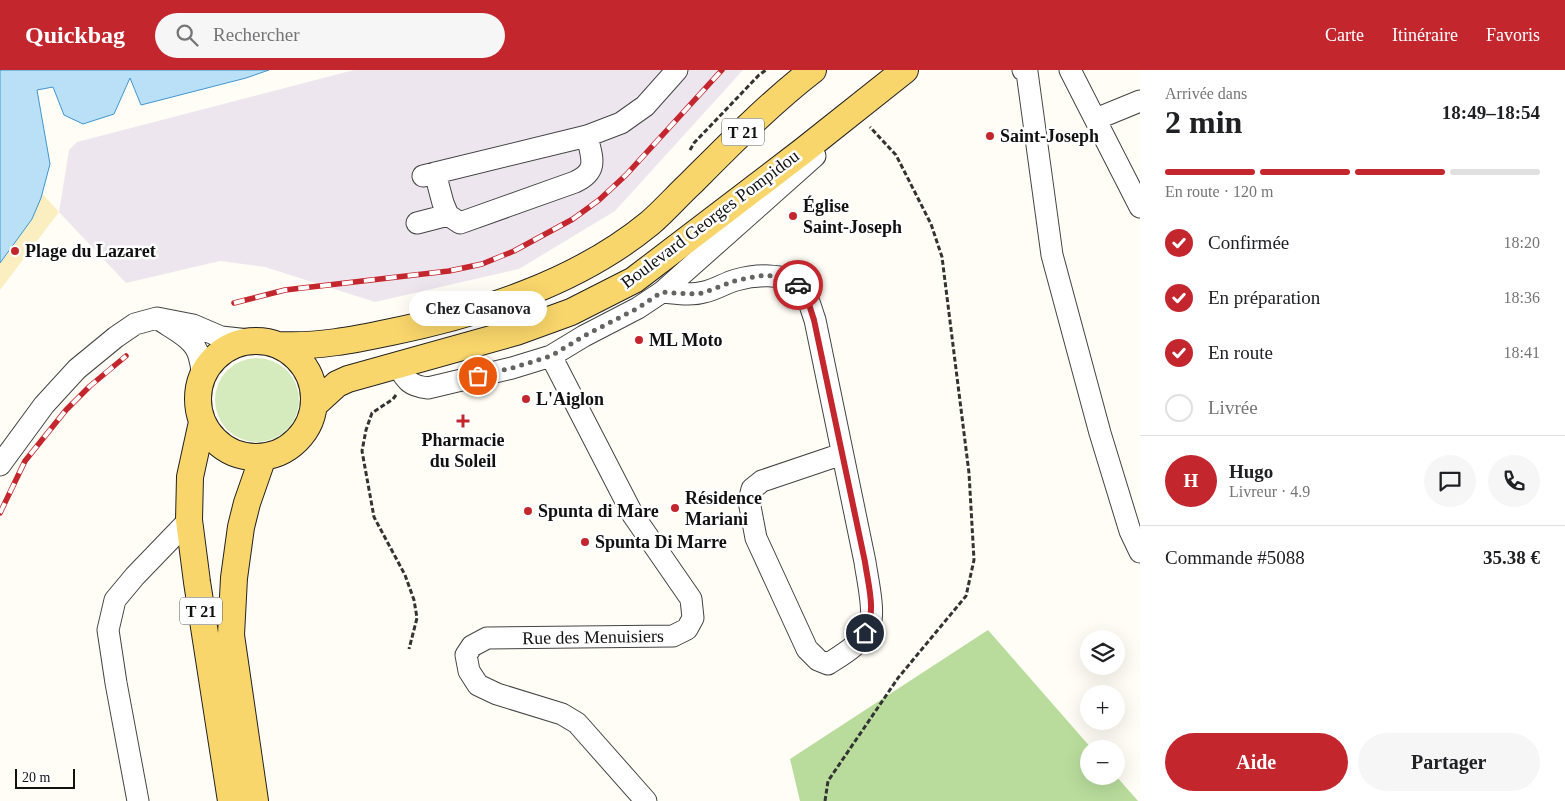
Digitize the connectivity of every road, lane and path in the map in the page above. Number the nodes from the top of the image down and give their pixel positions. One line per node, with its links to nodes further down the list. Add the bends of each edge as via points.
1 (677, 70): 10 (street, via 645,106 621,123)
2 (766, 70): 11 (path)
3 (905, 70): 8 (main road, Boulevard Georges Pompidou)
4 (1023, 70): 27 (street, via 1027,72 1052,255 1100,432 1130,531)
5 (1070, 70): 9 (street)
6 (810, 71): 17 (main road, Boulevard Georges Pompidou / T 21, via 651,222 615,248 561,279 432,324 316,345)
7 (1140, 101): 9 (street)
8 (850, 113): 15 (street, Boulevard Georges Pompidou, via 822,149); 19 (main road, Boulevard Georges Pompidou, via 634,280 572,312); 33 (path, via 896,155 931,224 942,257 969,473 974,560 966,596 898,678 828,781)
9 (1096, 119): 12 (street)
10 (588, 136): 13 (street, via 592,158 591,170 586,177 460,223); 13 (street, via 429,175)
11 (689, 151)
12 (1140, 205)
13 (448, 215): 14 (street)
14 (417, 223)
15 (662, 292): 18 (street, Boulevard Georges Pompidou); 23 (street, via 703,293 737,280 766,275 798,285 806,295 814,320)
16 (157, 318): 17 (street, via 193,325 221,338); 20 (street, via 196,348); 25 (street, via 135,324 77,369 44,405)
17 (269, 343): 20 (main road, via 241,343 225,350); 21 (main road, via 294,355 306,369 313,386)
18 (551, 356): 19 (street, Boulevard Georges Pompidou, via 428,388 417,387); 32 (street, Rue des Menuisiers, via 633,515 691,599 693,618 687,629 673,636 487,638 472,646 466,655 469,671 478,685 562,714 577,723)
19 (402, 373): 21 (main road, Boulevard Georges Pompidou, via 348,379 337,384); 28 (path, via 393,399 372,413 362,451 374,517 405,574 414,600 417,618)
20 (202, 376): 22 (main road, via 198,399)
21 (314, 405): 24 (main road, via 311,420 303,434 292,445)
22 (202, 422): 24 (main road, via 221,446 248,457); 26 (main road, T 21, via 190,477)
23 (842, 454): 23 (street, via 865,562 871,602 870,624 859,641 828,664 818,660 807,649 756,538 749,501 752,489 762,481)
24 (263, 457): 31 (main road, T 21, via 241,527 231,635)
25 (0, 465)
26 (189, 520): 29 (street, via 115,600 108,630); 30 (main road, T 21)
27 (1140, 552)
28 (409, 649)
29 (138, 801)
30 (231, 801)
31 (255, 801)
32 (646, 801)
33 (825, 801)

